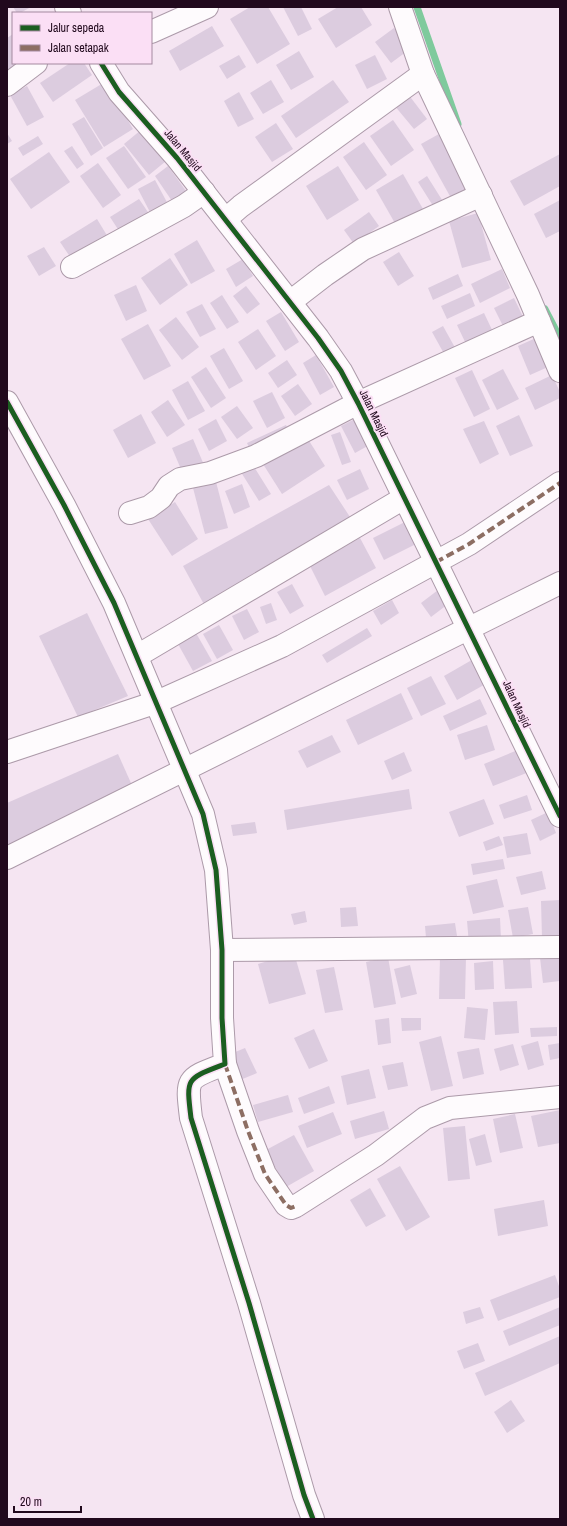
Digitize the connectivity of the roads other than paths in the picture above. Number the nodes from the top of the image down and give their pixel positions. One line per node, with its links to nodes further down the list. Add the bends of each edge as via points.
1 (207, 7): 3 (street)
2 (400, 7): 6 (street)
3 (152, 32)
4 (35, 64): 7 (street)
5 (103, 64): 8 (street, Jalan Masjid, via 119,92)
6 (423, 74): 9 (street); 10 (street)
7 (7, 85)
8 (204, 192): 10 (street, Jalan Masjid); 11 (street, via 184,206)
9 (481, 195): 12 (street, via 358,252); 13 (street)
10 (234, 213): 12 (street, Jalan Masjid)
11 (72, 267)
12 (290, 302): 16 (street, Jalan Masjid, via 333,360)
13 (539, 321): 14 (street); 16 (street)
14 (560, 371)
15 (7, 402): 23 (street, via 64,505 114,603)
16 (358, 403): 18 (street, Jalan Masjid); 19 (street, via 256,456 210,473 180,479 169,486 161,498 149,507)
17 (560, 483): 20 (street, via 470,544)
18 (404, 498): 20 (street, Jalan Masjid); 23 (street)
19 (130, 513)
20 (436, 562): 22 (street, Jalan Masjid); 24 (street, via 282,646)
21 (560, 583): 22 (street)
22 (469, 629): 26 (street); 27 (street, Jalan Masjid)
23 (137, 656): 24 (street)
24 (157, 702): 25 (street); 26 (street)
25 (7, 752)
26 (186, 770): 28 (street); 30 (street, via 203,814 216,870)
27 (560, 816)
28 (7, 858)
29 (560, 946): 30 (street)
30 (222, 950): 31 (street)
31 (224, 1064): 32 (street, via 265,1174 286,1205 291,1208 376,1155 425,1118 450,1108); 33 (street, via 199,1074 190,1082 188,1090 191,1118)
32 (560, 1097)
33 (313, 1519)

